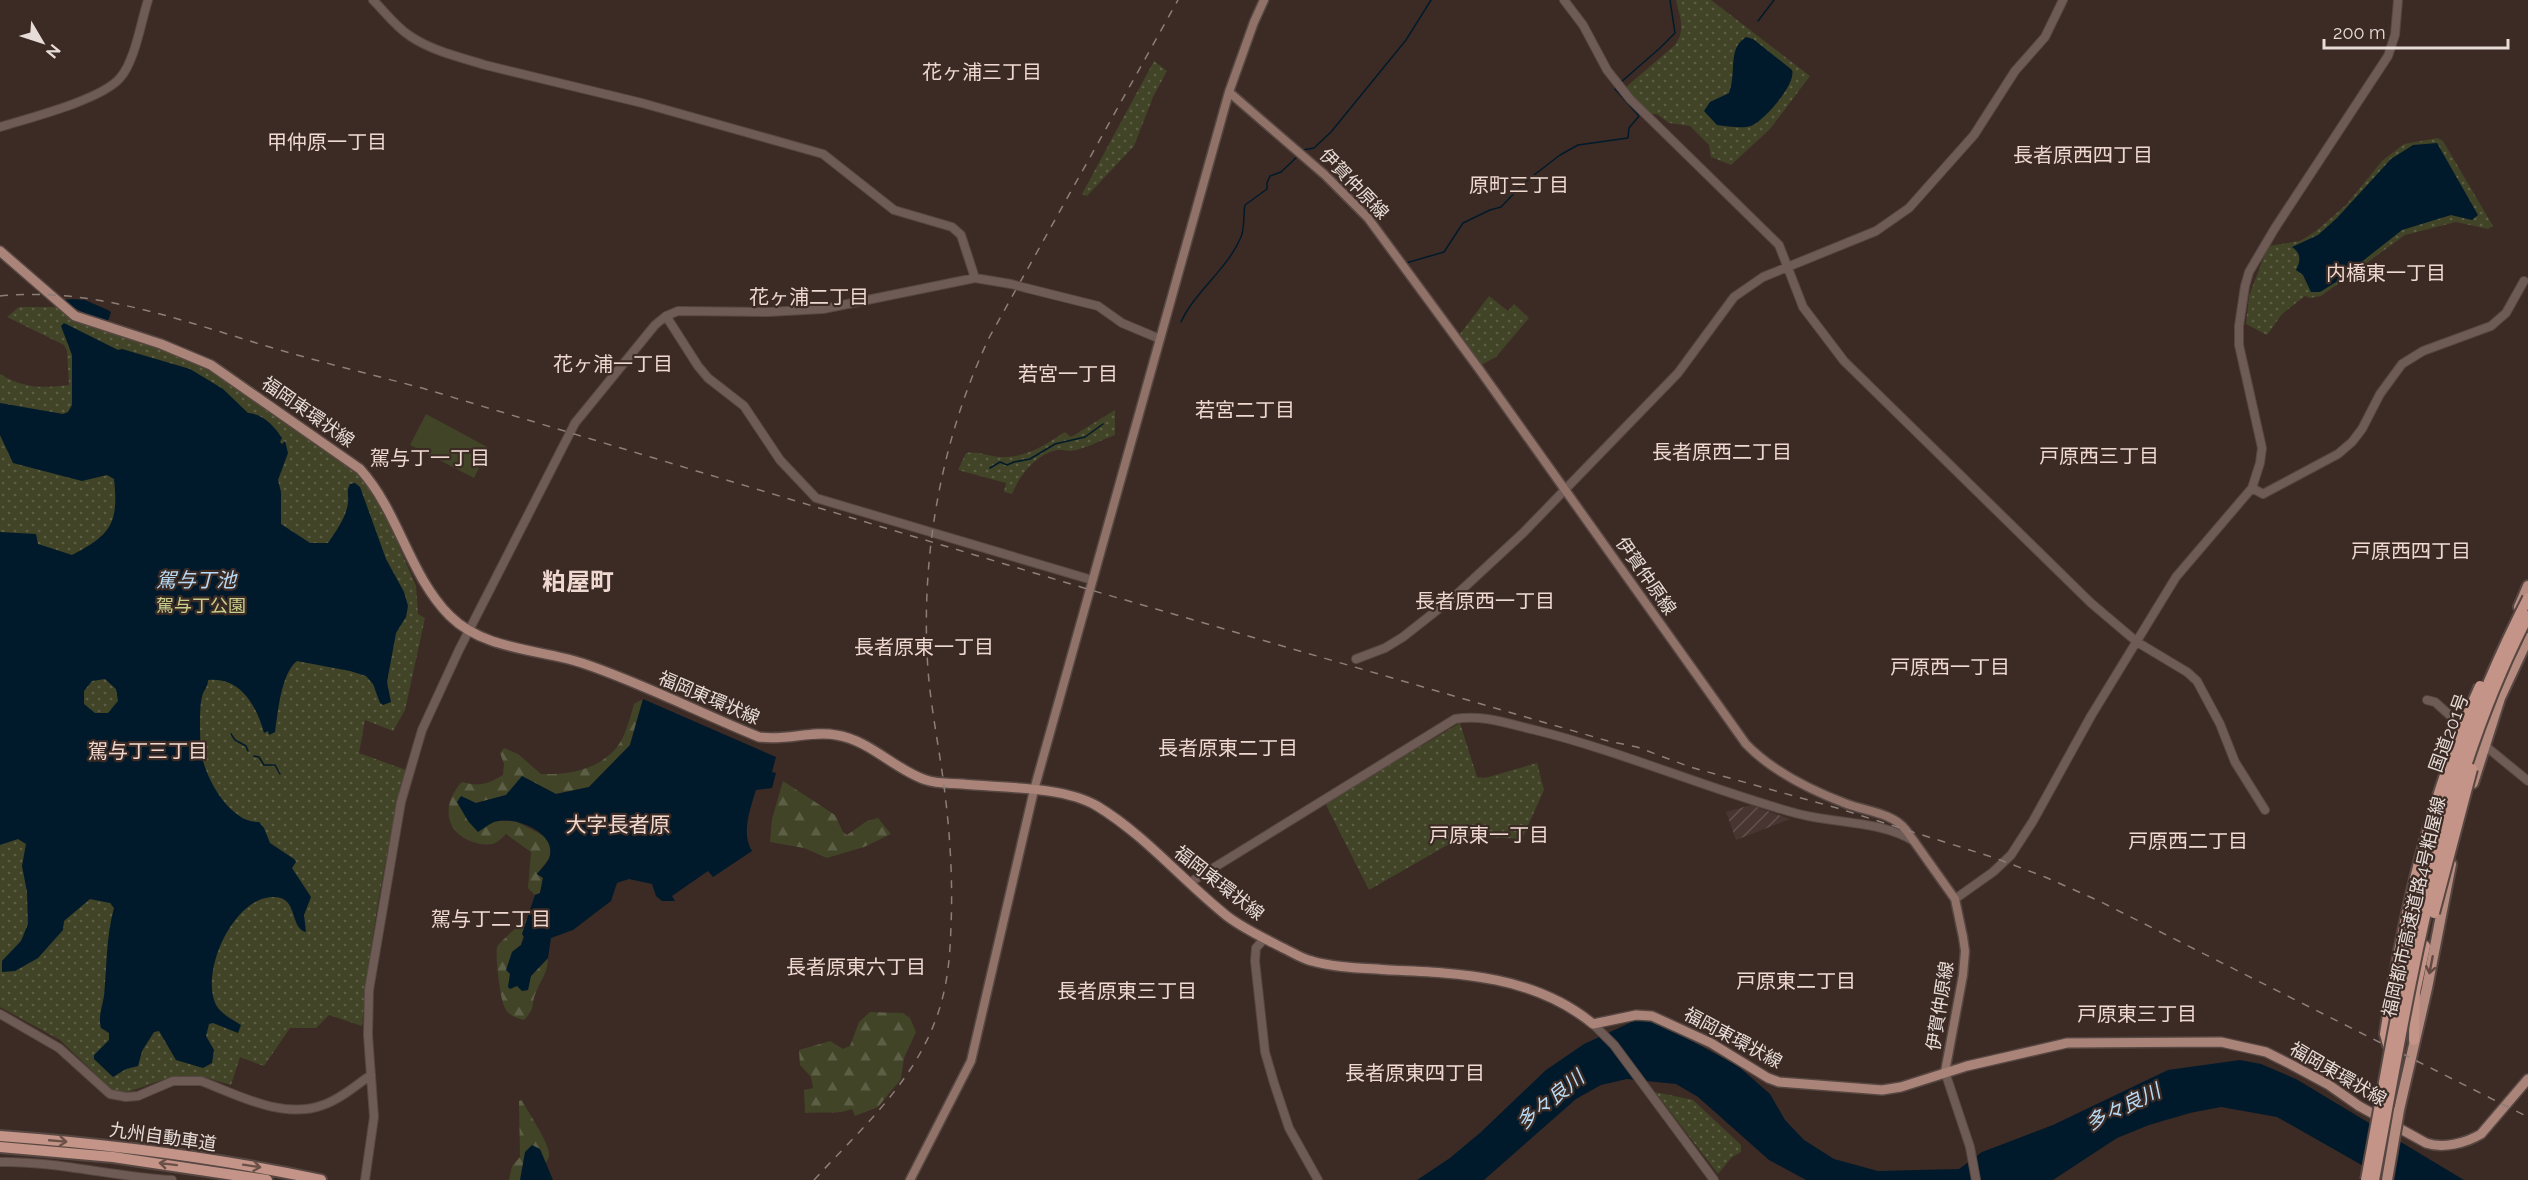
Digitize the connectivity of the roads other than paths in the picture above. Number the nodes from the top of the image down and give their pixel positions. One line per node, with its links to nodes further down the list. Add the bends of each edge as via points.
1 (148, 0): 8 (street, via 129,61 115,82 74,102)
2 (373, 0): 11 (street, via 408,34 449,54 823,154 894,210 952,227 961,235)
3 (1264, 0): 7 (main road)
4 (1564, 0): 10 (street, via 1620,88 1779,245)
5 (2063, 0): 10 (street, via 2045,37 2015,71 1974,135 1909,208 1876,231)
6 (2398, 0): 15 (street, via 2395,35 2388,56 2249,272 2239,326 2262,448)
7 (1229, 92): 14 (main road); 16 (main road, 伊賀仲原線, via 1368,218)
8 (0, 127)
9 (0, 251): 22 (main road, 福岡東環状線, via 75,316 161,344 210,365 360,469 401,534 428,589 452,618)
10 (1789, 268): 16 (street, via 1763,278 1734,297 1678,373); 24 (street, via 1803,307 1844,362 2065,580)
11 (975, 278): 13 (street, via 823,309 678,312); 14 (street, bridge, via 1098,306 1122,323)
12 (2524, 281): 15 (street, via 2506,313 2491,326 2422,351 2402,364 2380,394 2362,429 2338,454 2263,494)
13 (666, 316): 17 (street, via 698,366 744,406 780,460 816,498); 22 (street, via 575,423)
14 (1160, 339): 17 (main road)
15 (2252, 488): 24 (street, via 2176,577)
16 (1564, 489): 25 (street, via 1455,596 1403,637); 33 (main road, 伊賀仲原線, via 1752,750 1801,783 1899,820)
17 (1092, 580): 31 (main road)
18 (2528, 586): 28 (highway, 国道201号)
19 (2528, 598): 21 (highway, bridge)
20 (2528, 616): 26 (highway, 福岡都市高速道路4号粕屋線, bridge)
21 (2512, 628): 40 (highway, bridge, via 2486,672 2444,775 2412,890 2385,1034); 44 (highway, bridge, via 2474,719 2436,837)
22 (470, 632): 31 (main road, 福岡東環状線, via 582,663 759,737 777,740 838,735 925,780); 42 (street, via 422,730 401,802 369,990)
23 (2528, 638): 29 (highway, 国道201号, via 2503,690)
24 (2137, 642): 32 (street, via 2197,681 2235,762); 35 (street, via 2011,855)
25 (1356, 659)
26 (2506, 661): 39 (highway, bridge, via 2509,663 2465,793 2425,946 2415,992); 57 (highway, 福岡都市高速道路4号粕屋線, bridge, via 2458,788 2440,853)
27 (2427, 700): 28 (street, via 2435,702)
28 (2466, 730): 29 (street); 40 (highway, 国道201号, via 2420,877)
29 (2485, 745): 30 (street); 39 (highway, 国道201号, one-way to 39, via 2457,834)
30 (2528, 781)
31 (1034, 790): 34 (main road, 福岡東環状線, via 1079,797 1098,807); 52 (main road, via 971,1061)
32 (2265, 810)
33 (1914, 841): 34 (street, via 1854,822 1795,813 1585,742 1465,717 1455,719); 35 (main road, 伊賀仲原線)
34 (1189, 882): 36 (main road, 福岡東環状線, via 1228,916)
35 (1955, 899): 41 (main road, 伊賀仲原線, via 1965,951)
36 (1264, 939): 38 (main road, 福岡東環状線, via 1310,961 1489,977 1533,988); 53 (street, via 1256,948 1255,962 1265,1052 1289,1128)
37 (0, 1014): 42 (street, via 53,1044 102,1089 118,1096 138,1096 173,1081 190,1080 278,1108 303,1110 337,1099)
38 (1593, 1024): 41 (main road, 福岡東環状線, via 1636,1015 1652,1016 1711,1043 1768,1078 1794,1085 1882,1090); 54 (street, via 1647,1088)
39 (2414, 1040): 58 (highway, 国道201号, bridge)
40 (2388, 1045): 44 (highway, 国道201号)
41 (1946, 1072): 43 (main road, 福岡東環状線, via 2067,1043 2221,1042 2266,1052 2437,1147 2481,1134); 55 (street, via 1970,1147)
42 (371, 1075): 51 (street, via 374,1117)
43 (2528, 1079)
44 (2379, 1103): 56 (highway, bridge)
45 (0, 1136): 50 (highway, 九州自動車道, one-way to 50, via 116,1146)
46 (0, 1147): 49 (highway, 九州自動車道, one-way to 46, via 113,1157)
47 (0, 1162): 48 (street)
48 (172, 1180)
49 (267, 1180)
50 (321, 1180)
51 (365, 1180)
52 (910, 1180)
53 (1318, 1180)
54 (1713, 1180)
55 (1976, 1180)
56 (2364, 1180)
57 (2374, 1180)
58 (2386, 1180)

